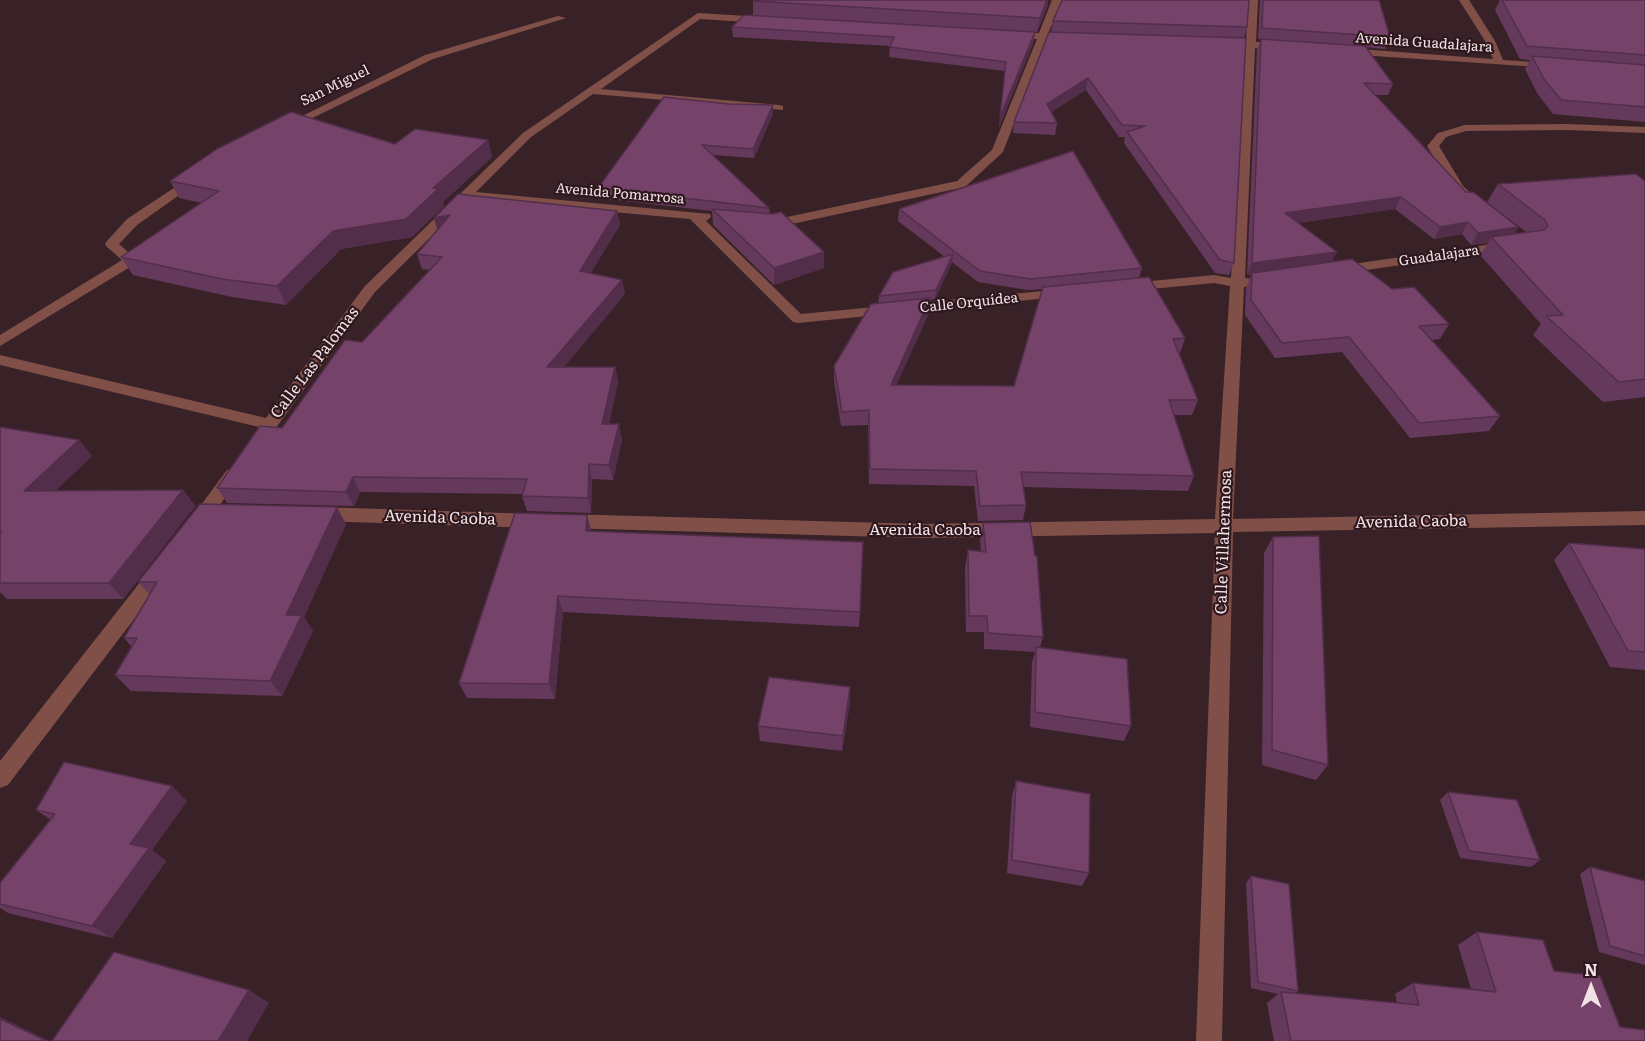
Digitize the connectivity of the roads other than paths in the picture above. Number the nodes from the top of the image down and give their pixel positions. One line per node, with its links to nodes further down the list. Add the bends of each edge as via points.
1 (1057, 0): 7 (street)
2 (1252, 0): 10 (street, Calle Villahermosa)
3 (1464, 0): 13 (street)
4 (561, 18): 18 (street, San Miguel, via 429,57)
5 (770, 21): 15 (street, Calle Las Palomas, via 698,16)
6 (996, 34): 7 (street)
7 (1044, 37): 8 (street); 24 (street, via 997,152 961,184 773,224)
8 (1078, 38)
9 (1216, 43): 10 (street)
10 (1250, 44): 11 (street); 28 (street, Calle Villahermosa)
11 (1298, 47)
12 (1334, 50): 13 (street, Avenida Guadalajara)
13 (1500, 63): 14 (street, Avenida Guadalajara)
14 (1556, 67)
15 (593, 91): 16 (street); 20 (street, Calle Las Palomas, via 527,135)
16 (779, 108)
17 (1645, 130): 21 (street, via 1465,128 1442,135 1433,146 1458,188)
18 (269, 135)
19 (209, 169): 31 (street, via 132,222 112,244 130,261)
20 (465, 195): 22 (street, Avenida Pomarrosa); 33 (street, Calle Las Palomas, via 370,289)
21 (1475, 202)
22 (694, 216): 23 (street, Avenida Pomarrosa); 30 (street, Calle Orquídea, via 798,319)
23 (717, 218)
24 (750, 222)
25 (1527, 243): 26 (street, Guadalajara)
26 (1325, 272)
27 (1259, 281): 28 (street)
28 (1238, 283): 29 (street, via 1214,279); 38 (street, Calle Villahermosa)
29 (1121, 288)
30 (1075, 292)
31 (0, 341)
32 (0, 360): 33 (street)
33 (270, 424): 34 (street, Calle Las Palomas)
34 (206, 511): 35 (street); 39 (street, Calle Las Palomas)
35 (230, 512)
36 (302, 514): 38 (street, Avenida Caoba, via 922,531)
37 (1645, 518): 38 (street, Avenida Caoba)
38 (1224, 525): 42 (street, Calle Villahermosa)
39 (192, 530)
40 (170, 557): 41 (street)
41 (0, 778)
42 (1209, 1041)

